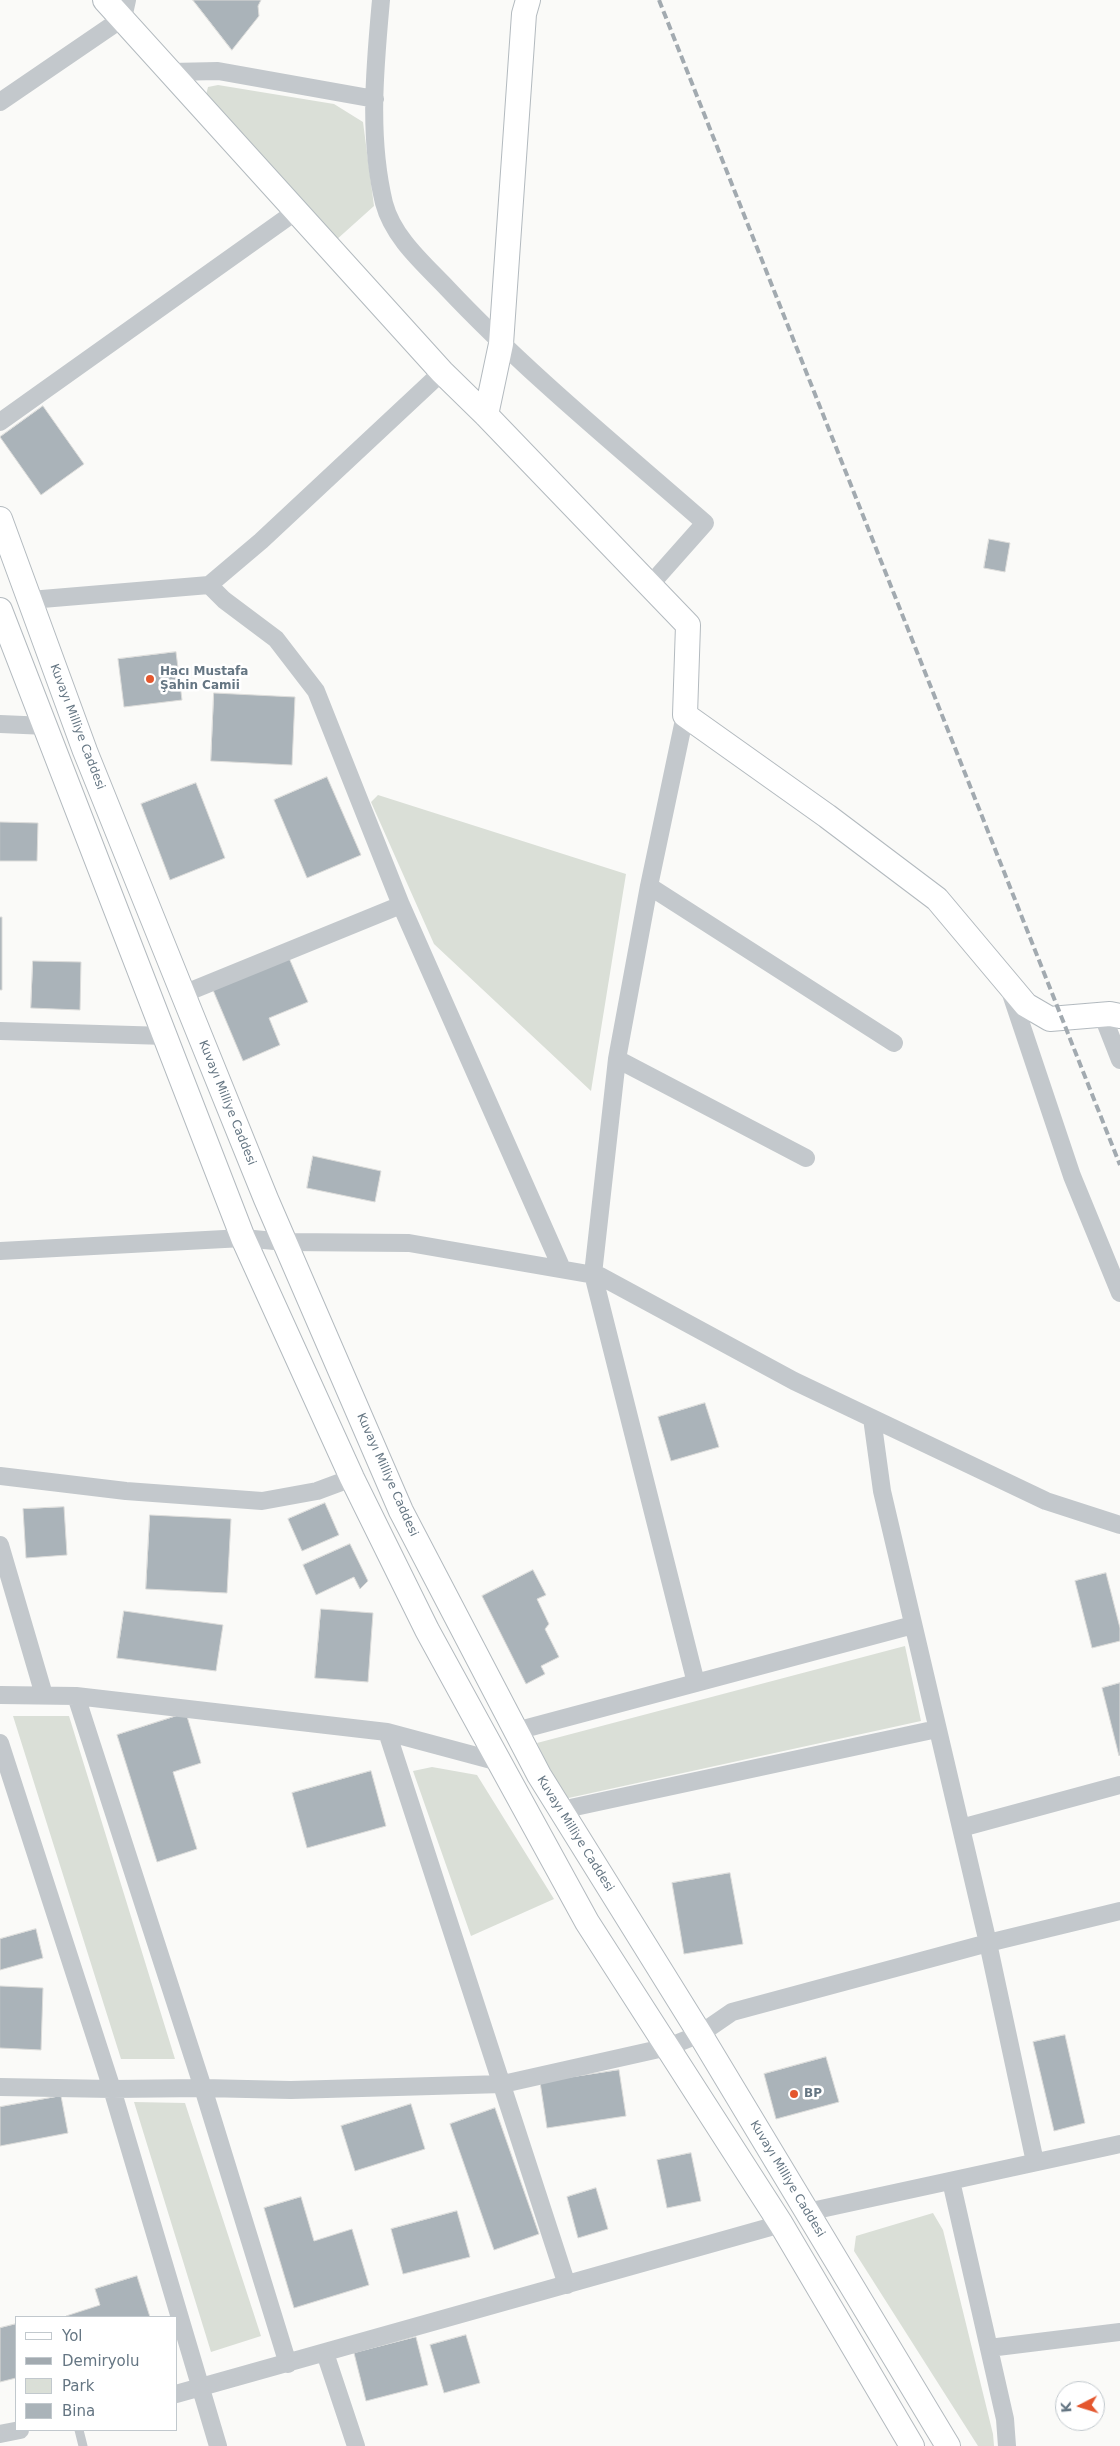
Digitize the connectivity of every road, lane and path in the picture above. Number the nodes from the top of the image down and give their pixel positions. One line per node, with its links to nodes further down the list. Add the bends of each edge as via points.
1 (105, 0): 4 (main road)
2 (381, 0): 6 (street, via 374,69)
3 (528, 0): 9 (main road, via 524,14)
4 (125, 9): 5 (main road); 7 (street)
5 (171, 72): 6 (street, via 218,71); 8 (main road)
6 (375, 99): 9 (street, via 376,146 384,204 401,239)
7 (0, 102)
8 (295, 212): 10 (main road); 12 (street)
9 (501, 344): 11 (main road); 15 (street, via 705,523)
10 (442, 372): 11 (main road); 14 (street, via 261,541)
11 (486, 416): 15 (main road)
12 (0, 422)
13 (0, 519): 16 (main road, Kuvayı Milliye Caddesi)
14 (209, 585): 16 (street); 22 (street, via 276,639 316,691)
15 (650, 585): 18 (main road, via 688,625)
16 (30, 600): 24 (main road, Kuvayı Milliye Caddesi, via 85,750)
17 (0, 610): 20 (main road)
18 (685, 715): 21 (street); 23 (main road, via 937,899)
19 (0, 724): 20 (street)
20 (47, 726): 27 (main road)
21 (649, 886): 28 (street); 29 (street)
22 (401, 905): 24 (street); 35 (street)
23 (1007, 984): 25 (main road, via 1026,1005 1050,1019); 37 (street, via 1072,1176)
24 (183, 994): 33 (main road, Kuvayı Milliye Caddesi)
25 (1111, 1015): 30 (street)
26 (0, 1030): 27 (street)
27 (166, 1036): 32 (main road)
28 (894, 1043)
29 (617, 1059): 31 (street); 36 (street)
30 (1120, 1060)
31 (806, 1158)
32 (244, 1238): 33 (street); 34 (street); 40 (main road)
33 (285, 1242): 35 (street, via 409,1243); 49 (main road, Kuvayı Milliye Caddesi, via 401,1511)
34 (0, 1251)
35 (562, 1269): 36 (street)
36 (593, 1274): 38 (street); 44 (street)
37 (1120, 1293)
38 (872, 1418): 41 (street, via 1046,1501); 43 (street, via 882,1490)
39 (0, 1476): 40 (street, via 126,1491 262,1501 317,1491)
40 (352, 1478): 52 (main road, via 427,1630)
41 (1120, 1526)
42 (0, 1545): 46 (street)
43 (913, 1625): 44 (street); 48 (street)
44 (696, 1683): 49 (street)
45 (0, 1695): 46 (street)
46 (44, 1695): 47 (street)
47 (76, 1696): 50 (street); 62 (street)
48 (937, 1728): 54 (street); 55 (street)
49 (516, 1731): 54 (main road, Kuvayı Milliye Caddesi)
50 (387, 1732): 52 (street); 60 (street)
51 (0, 1743): 63 (street)
52 (499, 1762): 59 (main road, via 587,1922)
53 (1120, 1785): 55 (street)
54 (561, 1810): 58 (main road, Kuvayı Milliye Caddesi)
55 (961, 1828): 57 (street)
56 (1120, 1911): 57 (street)
57 (988, 1943): 58 (street, via 732,2012); 65 (street)
58 (700, 2034): 59 (street); 67 (main road, Kuvayı Milliye Caddesi)
59 (668, 2047): 60 (street); 68 (main road)
60 (502, 2084): 62 (street, via 292,2090); 69 (street)
61 (0, 2086): 63 (street)
62 (203, 2088): 63 (street); 73 (street)
63 (112, 2090): 74 (street)
64 (1120, 2144): 65 (street)
65 (1035, 2162): 66 (street)
66 (951, 2181): 67 (street); 71 (street)
67 (807, 2212): 83 (main road, Kuvayı Milliye Caddesi)
68 (781, 2224): 69 (street); 82 (main road)
69 (568, 2285): 72 (street)
70 (1120, 2332): 71 (street)
71 (989, 2348): 84 (street, via 1005,2419)
72 (325, 2353): 73 (street); 81 (street)
73 (288, 2364): 74 (street)
74 (200, 2389): 75 (street); 80 (street)
75 (178, 2394)
76 (15, 2431): 78 (street)
77 (79, 2431): 79 (lane)
78 (0, 2434)
79 (83, 2446)
80 (218, 2446)
81 (356, 2446)
82 (912, 2446)
83 (948, 2446)
84 (1007, 2446)

